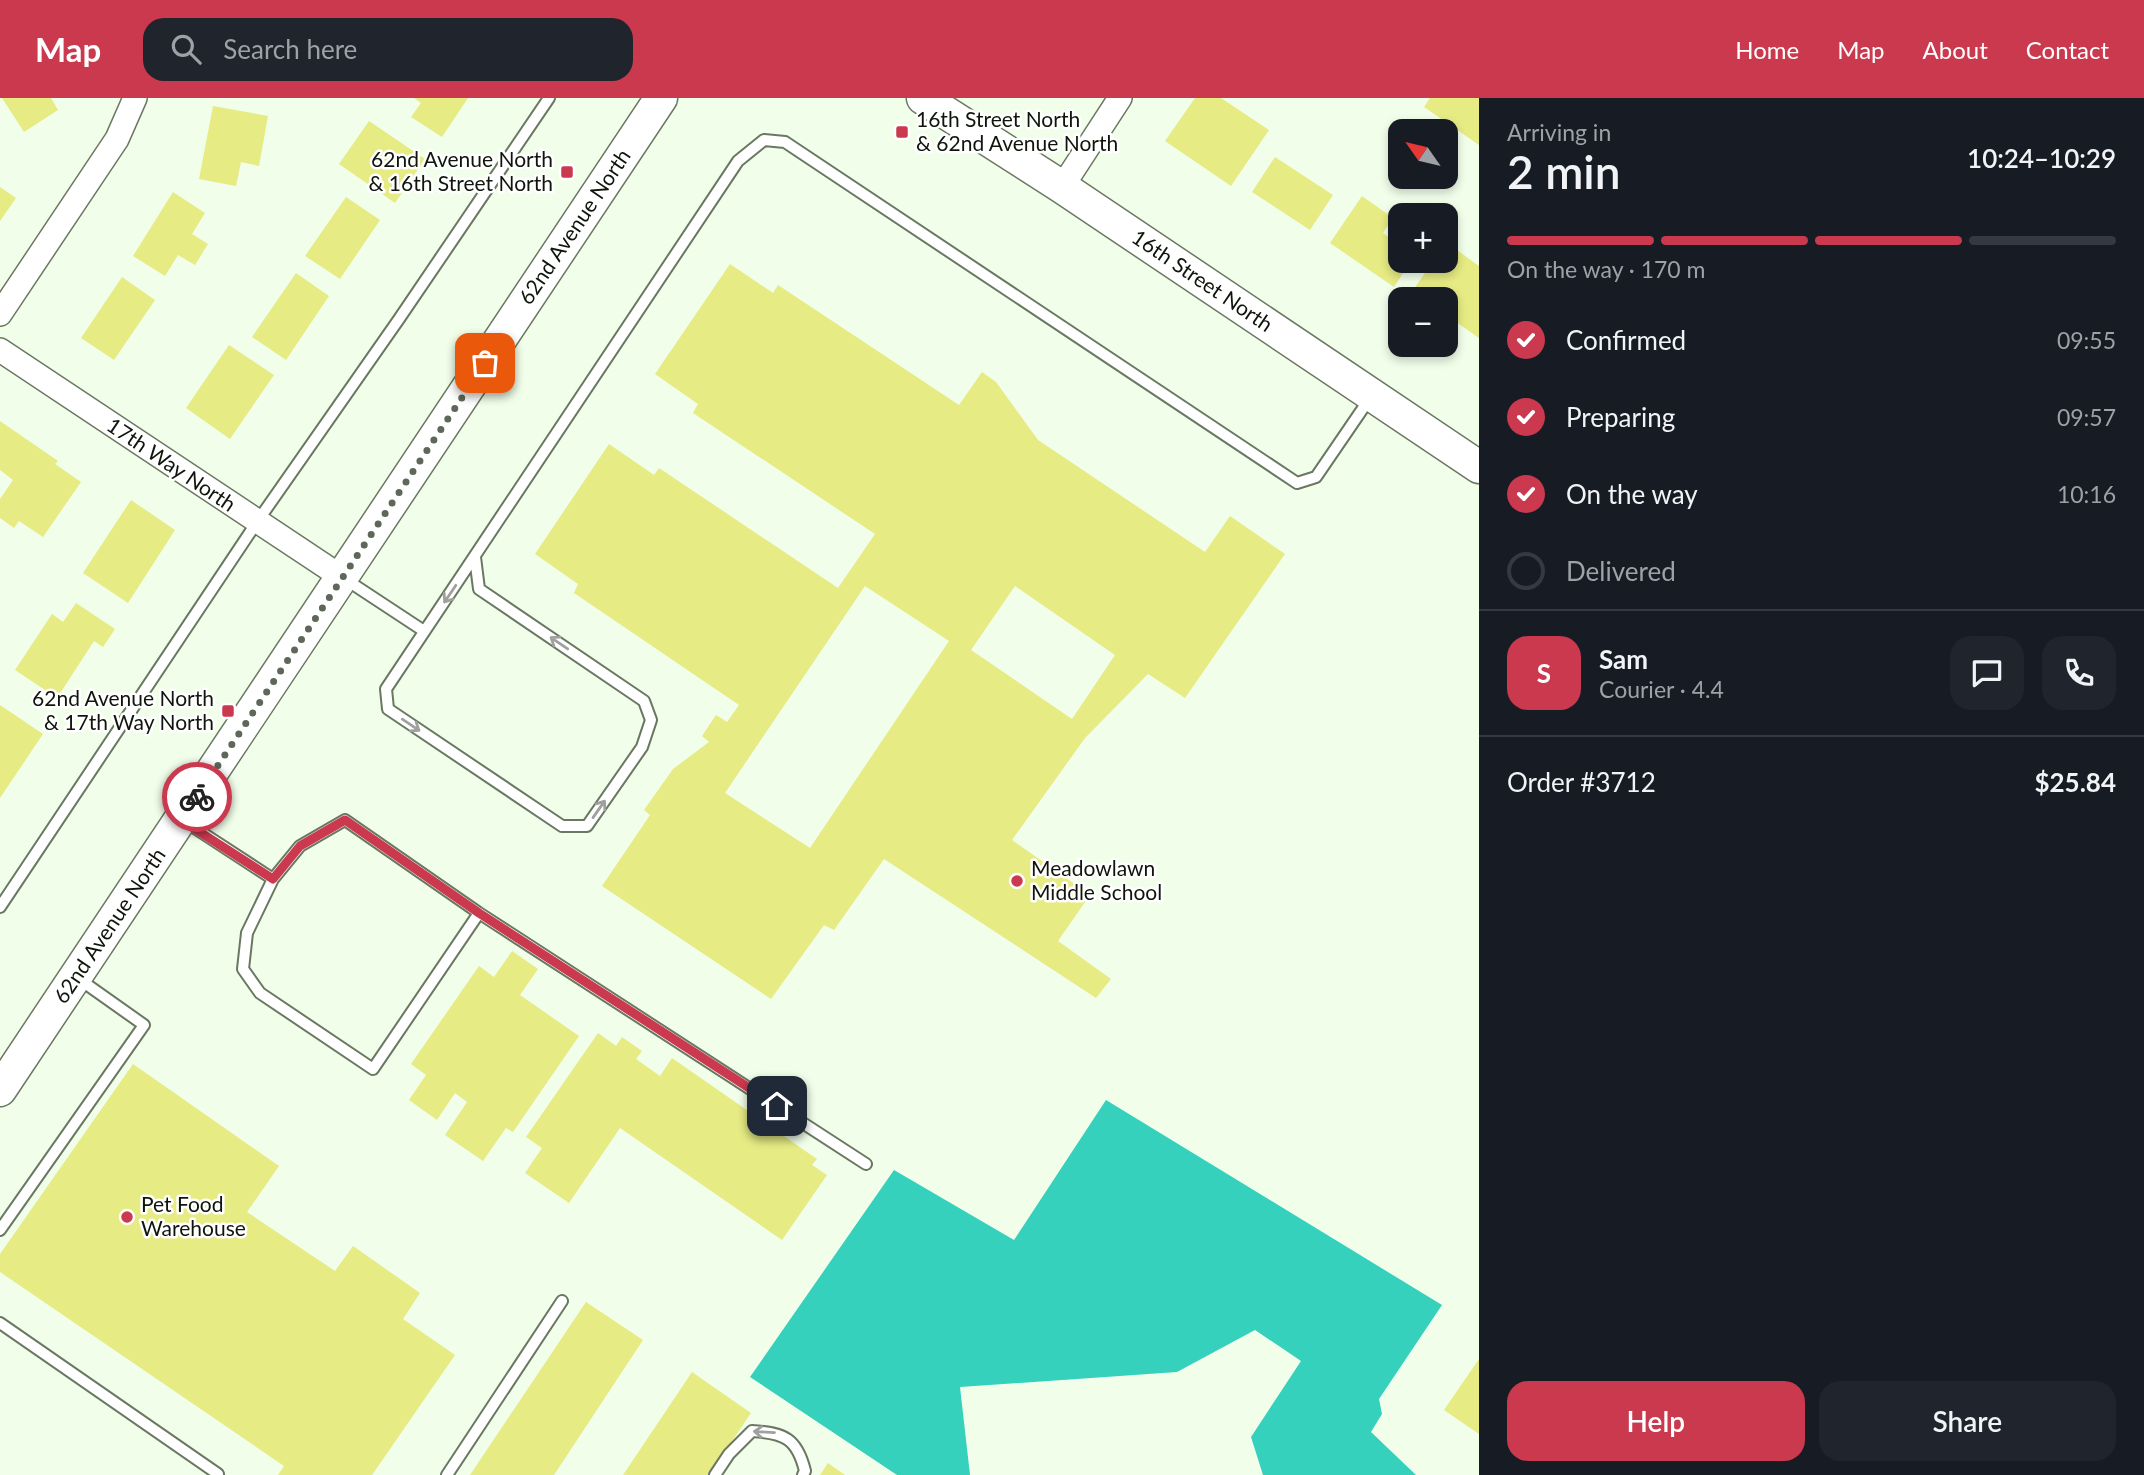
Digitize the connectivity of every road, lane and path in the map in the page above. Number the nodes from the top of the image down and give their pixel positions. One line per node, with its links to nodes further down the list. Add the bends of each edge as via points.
1 (135, 98): 7 (street, via 117,139)
2 (549, 98): 11 (lane)
3 (661, 98): 13 (street, 62nd Avenue North)
4 (923, 98): 6 (street, 16th Street North)
5 (1120, 98): 6 (street)
6 (1062, 187): 9 (street, 16th Street North)
7 (0, 314)
8 (0, 350): 11 (street, 17th Way North)
9 (1372, 395): 10 (street, 16th Street North); 12 (lane, via 1316,477 1297,483 785,142 764,140 737,161)
10 (1479, 467)
11 (257, 522): 13 (street, 17th Way North); 17 (lane)
12 (475, 557): 14 (lane, one-way to 14); 14 (lane, one-way to 12, via 386,689 388,709 562,826 587,826 642,747 651,720 644,701 479,589)
13 (343, 578): 14 (lane); 15 (street, 62nd Avenue North)
14 (424, 631)
15 (181, 820): 16 (lane); 19 (street, 62nd Avenue North)
16 (273, 879): 18 (lane, via 300,846 345,820); 18 (lane, via 247,933 243,969 260,993 373,1069)
17 (0, 907)
18 (479, 913): 21 (lane)
19 (76, 977): 20 (street, 62nd Avenue North); 22 (lane, via 144,1025)
20 (0, 1090)
21 (866, 1164)
22 (0, 1230)
23 (562, 1301): 26 (lane)
24 (0, 1323): 25 (lane)
25 (218, 1474)
26 (447, 1475)
27 (715, 1475): 28 (lane, one-way to 27, via 800,1450 776,1432 752,1431)
28 (803, 1475)

